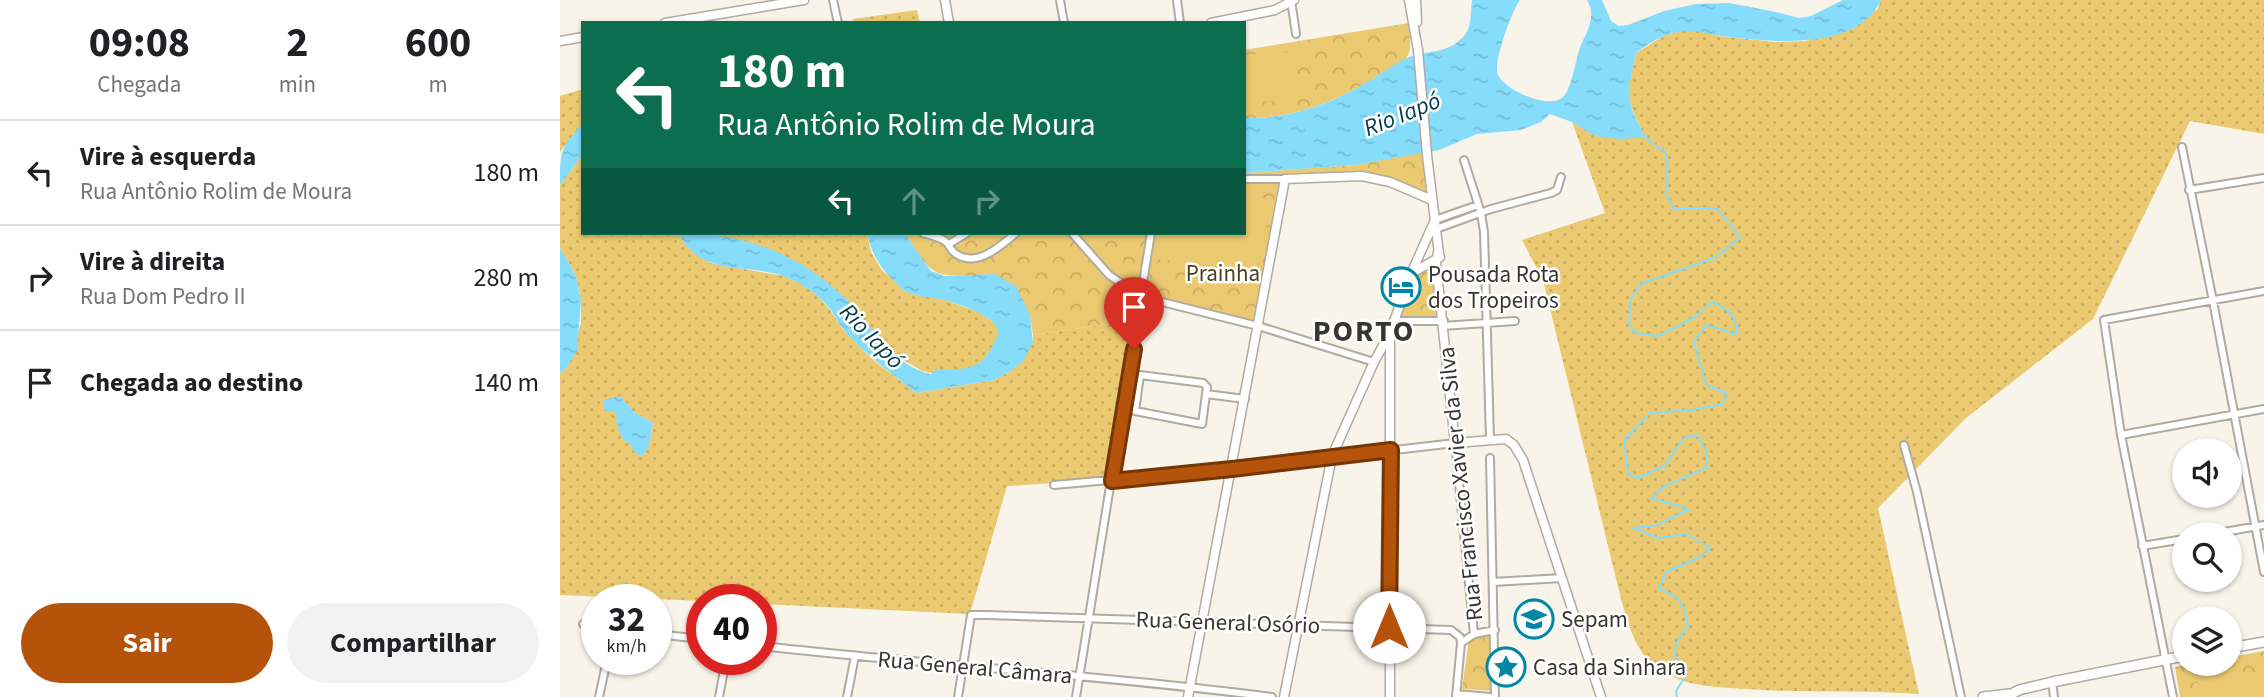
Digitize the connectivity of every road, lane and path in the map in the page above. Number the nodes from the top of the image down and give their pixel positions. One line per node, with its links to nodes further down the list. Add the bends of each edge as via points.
1 (804, 0): 9 (street)
2 (833, 0): 10 (street)
3 (945, 0): 11 (street)
4 (1060, 0): 12 (street)
5 (1177, 0): 13 (street)
6 (1292, 0): 14 (street, via 1275,10); 15 (street)
7 (1409, 0): 16 (street)
8 (1416, 0): 16 (street)
9 (677, 21)
10 (838, 21)
11 (949, 21)
12 (1064, 21)
13 (1180, 21)
14 (1222, 21)
15 (1296, 34)
16 (1416, 35): 26 (street, Rua Francisco Xavier da Silva)
17 (581, 37): 18 (street)
18 (560, 41)
19 (2182, 147): 25 (street)
20 (1464, 160): 27 (street)
21 (1561, 177): 28 (street, via 1551,193)
22 (2264, 178): 25 (street)
23 (1246, 179): 24 (street)
24 (1285, 179): 26 (street, via 1362,176); 46 (street)
25 (2189, 190): 41 (street)
26 (1432, 200): 29 (street, Rua Francisco Xavier da Silva)
27 (1478, 205): 28 (street); 29 (street)
28 (1481, 213): 29 (street); 44 (street)
29 (1436, 224): 36 (street); 37 (street, Rua Francisco Xavier da Silva)
30 (928, 235): 35 (street)
31 (964, 235): 35 (street)
32 (1012, 235): 35 (street, via 978,257 960,256)
33 (1074, 235): 40 (street, via 1109,275)
34 (1152, 235): 40 (street)
35 (949, 244)
36 (1424, 245): 37 (street); 38 (street)
37 (1438, 254): 38 (street); 45 (street, Rua Francisco Xavier da Silva)
38 (1410, 276): 42 (street)
39 (2264, 292): 41 (street)
40 (1142, 297): 46 (street); 61 (street)
41 (2213, 301): 52 (street); 53 (street, via 2104,320)
42 (1393, 321): 45 (street); 47 (street)
43 (1515, 321): 44 (street)
44 (1486, 324): 45 (street); 54 (street)
45 (1444, 325): 55 (street, Rua Francisco Xavier da Silva)
46 (1258, 326): 48 (street); 50 (street)
47 (1387, 353): 48 (street); 57 (street)
48 (1374, 362): 58 (street)
49 (1206, 394): 49 (street, via 1202,424 1135,411 1140,375 1198,381 1207,387); 50 (street)
50 (1245, 400): 60 (street)
51 (2264, 409): 52 (street)
52 (2234, 414): 53 (street); 64 (street)
53 (2121, 435): 67 (street)
54 (1490, 439): 55 (street); 69 (street, via 1506,439 1523,460)
55 (1455, 443): 57 (street); 76 (street, Rua Francisco Xavier da Silva)
56 (1904, 445): 103 (street)
57 (1391, 450): 58 (street); 74 (street)
58 (1332, 456): 60 (street); 73 (street)
59 (1490, 458): 70 (street)
60 (1232, 469): 61 (street); 72 (street)
61 (1112, 481): 62 (street); 71 (street)
62 (1054, 485)
63 (2264, 525): 64 (street)
64 (2255, 526): 65 (street); 68 (street)
65 (2242, 528)
66 (2172, 541): 67 (street)
67 (2142, 547): 83 (street)
68 (2264, 572)
69 (1562, 578): 70 (street); 102 (street)
70 (1493, 582): 75 (street)
71 (1090, 618): 72 (street, Rua General Osório); 84 (street, Rua General Osório, via 971,615); 87 (street)
72 (1202, 622): 73 (street, Rua General Osório); 89 (street)
73 (1298, 625): 74 (street, Rua General Osório); 99 (street)
74 (1389, 627): 78 (street, Rua General Osório, via 1451,630); 100 (street)
75 (1495, 630): 76 (street); 101 (street)
76 (1474, 634): 78 (street)
77 (2264, 642): 79 (main road)
78 (1461, 643): 91 (street)
79 (2242, 646)
80 (777, 648): 81 (street, Rua General Câmara)
81 (855, 656): 84 (street, Rua General Câmara); 94 (street)
82 (2172, 659): 83 (main road)
83 (2167, 660): 88 (main road); 106 (street)
84 (964, 667): 87 (street, Rua General Câmara); 95 (street)
85 (604, 675): 92 (street)
86 (723, 675): 93 (street)
87 (1080, 675): 89 (street, Rua General Câmara); 96 (street)
88 (2052, 682): 90 (main road); 105 (street)
89 (1190, 687): 97 (street); 98 (street, Rua General Câmara)
90 (2009, 695): 104 (main road)
91 (1456, 696): 101 (street)
92 (599, 697)
93 (719, 697)
94 (847, 697)
95 (958, 697)
96 (1076, 697)
97 (1188, 697)
98 (1272, 697)
99 (1284, 697)
100 (1390, 697)
101 (1492, 697)
102 (1601, 697)
103 (1961, 697)
104 (1983, 697)
105 (2054, 697)
106 (2173, 697)

